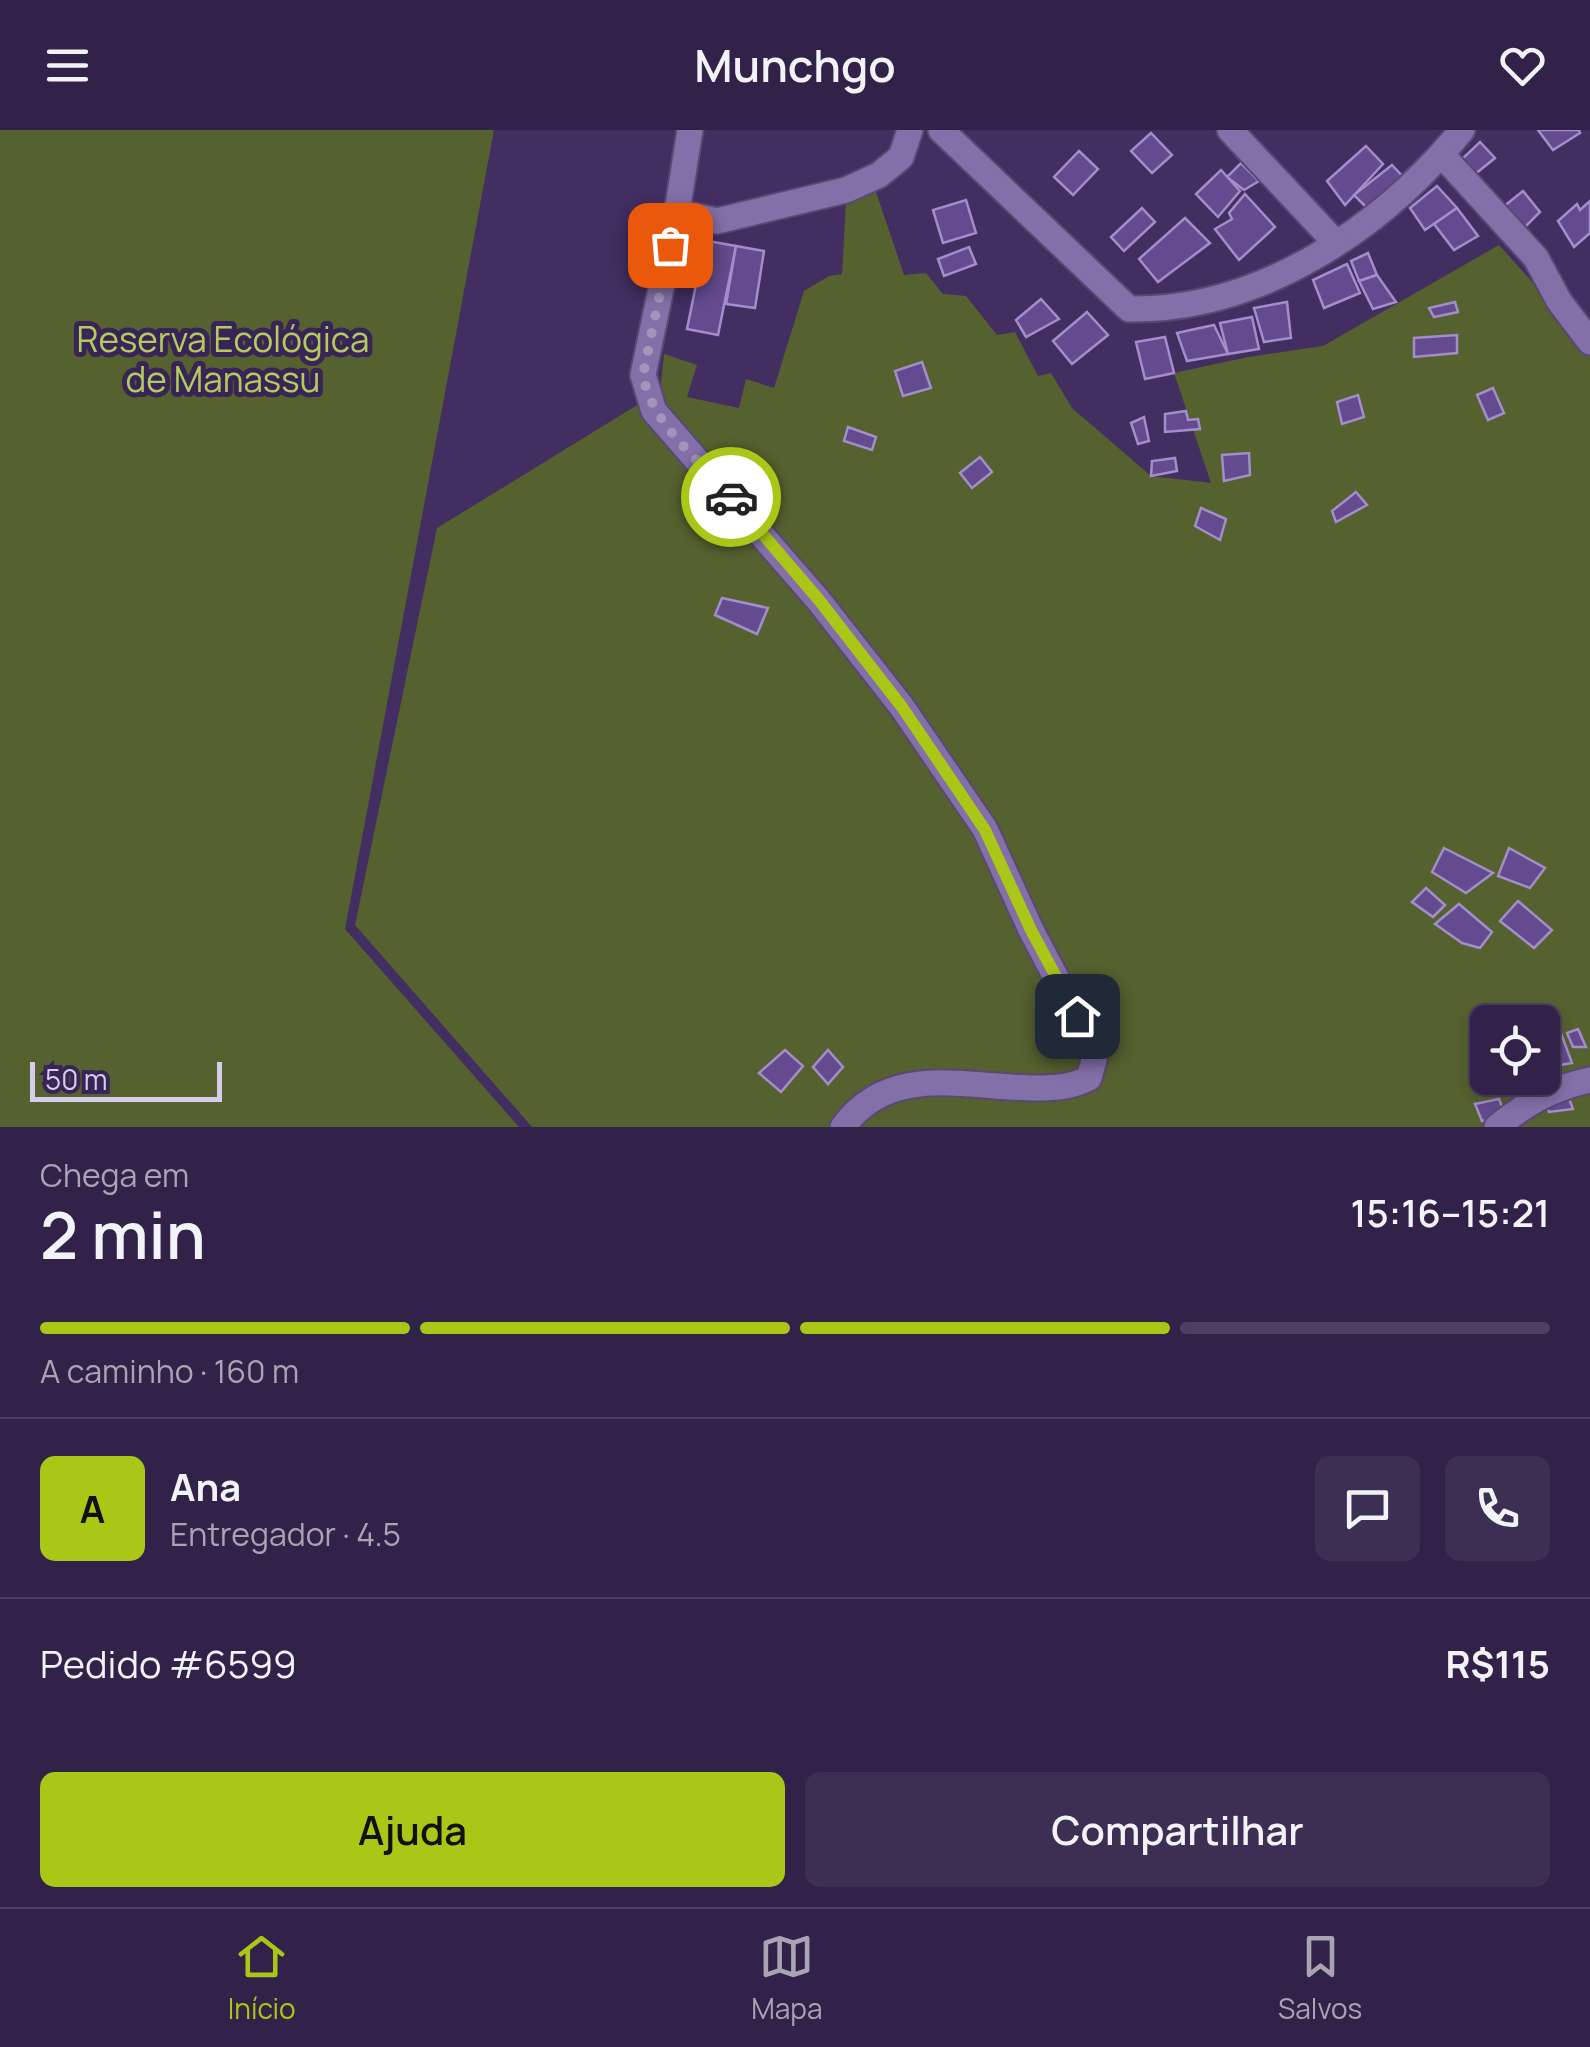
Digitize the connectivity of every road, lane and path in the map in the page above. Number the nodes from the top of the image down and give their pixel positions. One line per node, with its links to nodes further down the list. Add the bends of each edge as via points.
1 (690, 130): 7 (street)
2 (910, 130): 7 (street, via 901,157 846,190 717,221)
3 (941, 130): 8 (street, via 1129,310 1222,298)
4 (1230, 130): 8 (street)
5 (1462, 130): 6 (street)
6 (1442, 154): 8 (street, via 1382,213); 9 (street, via 1536,258)
7 (677, 212): 11 (street, via 643,375 654,411 819,600 902,707 985,830 1090,1042 1093,1070 1078,1084 899,1086 868,1100)
8 (1336, 244)
9 (1590, 342)
10 (1590, 1080): 12 (street, via 1548,1092)
11 (843, 1127)
12 (1497, 1127)

